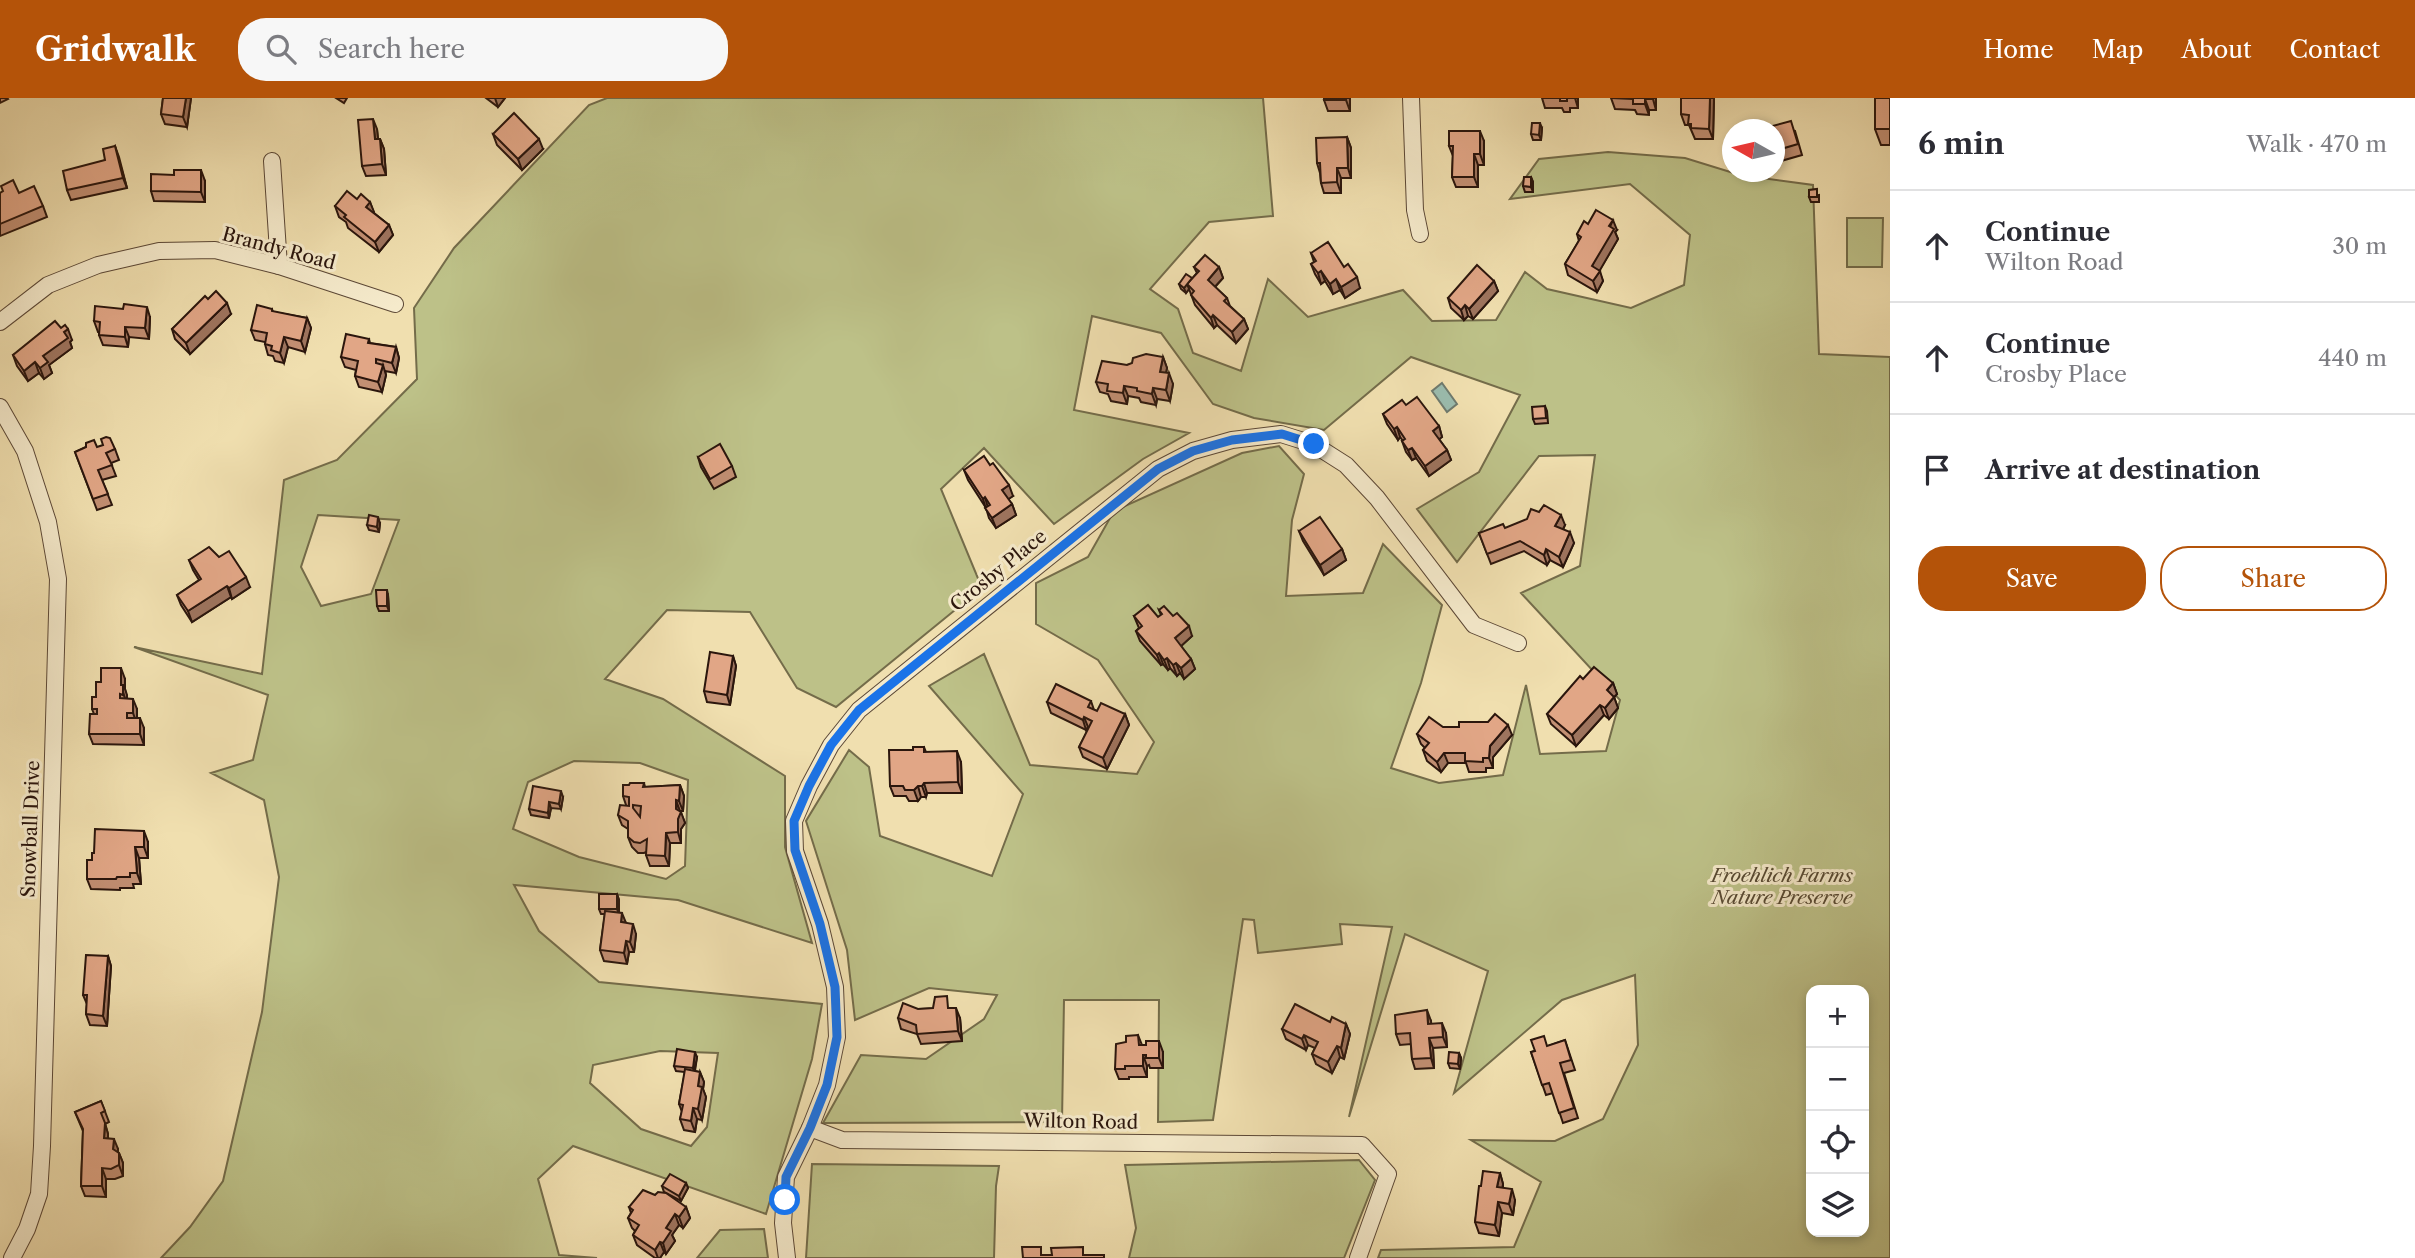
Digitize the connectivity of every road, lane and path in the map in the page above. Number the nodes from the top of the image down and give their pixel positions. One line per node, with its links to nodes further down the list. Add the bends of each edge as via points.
1 (1411, 98): 3 (street)
2 (272, 161): 4 (street)
3 (1420, 234)
4 (279, 266): 5 (street, Brandy Road); 6 (street, Brandy Road, via 215,250 159,251 98,265 48,285)
5 (395, 304)
6 (0, 322)
7 (0, 407): 10 (street, Snowball Drive, via 25,451 48,522 58,579 39,1194)
8 (1518, 643): 9 (street, Crosby Place, via 1474,625 1377,498 1346,466 1314,444 1282,434 1232,440 1193,451 1158,469 859,710 815,774 794,821 795,850 835,987 837,1037 827,1085)
9 (810, 1128): 11 (street, via 786,1177 783,1223); 12 (street, Wilton Road, via 842,1140 1362,1144 1388,1174)
10 (12, 1258)
11 (787, 1258)
12 (1358, 1258)

